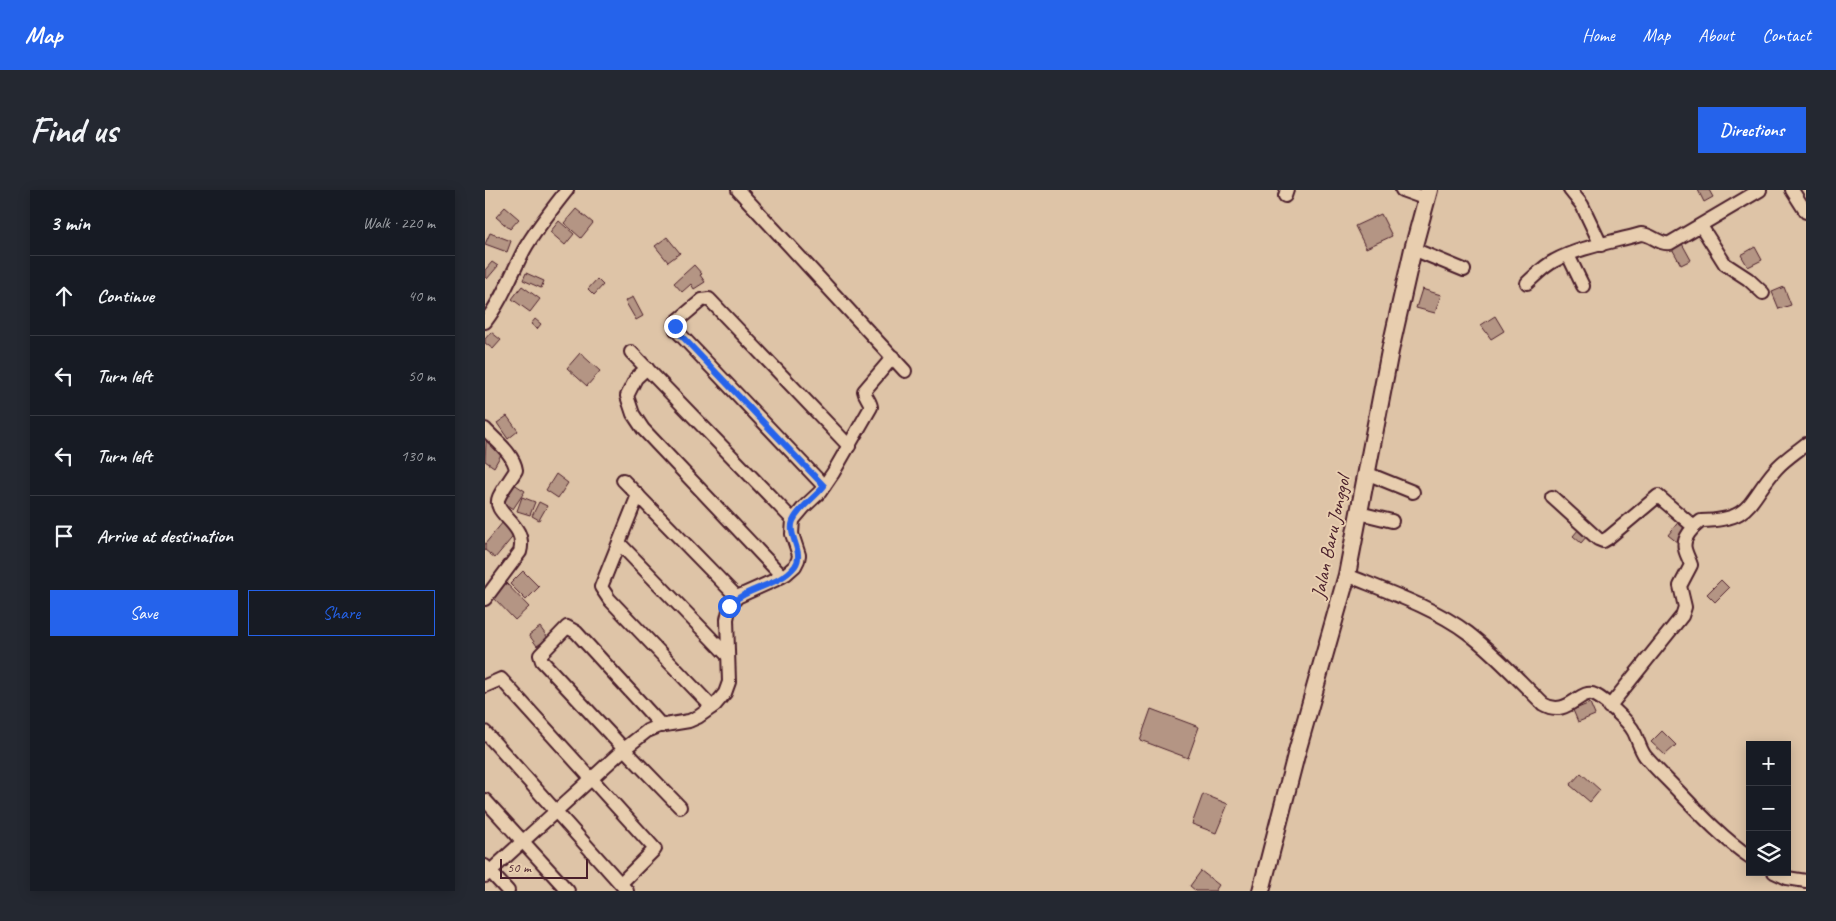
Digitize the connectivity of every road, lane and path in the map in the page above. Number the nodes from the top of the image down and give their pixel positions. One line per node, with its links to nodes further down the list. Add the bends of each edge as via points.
1 (567, 190): 17 (street, via 535,232 502,297)
2 (738, 190): 19 (street)
3 (1402, 190): 7 (street)
4 (1570, 190): 10 (street, via 1592,222)
5 (1760, 190): 9 (street)
6 (1792, 190): 8 (street)
7 (1428, 195): 11 (main road, Jalan Baru Jonggol)
8 (1806, 212)
9 (1701, 226): 10 (street, via 1665,244 1641,234); 16 (street, via 1725,264 1749,279)
10 (1601, 245): 12 (street)
11 (1413, 249): 13 (street); 25 (main road, Jalan Baru Jonggol)
12 (1568, 255): 14 (street, via 1543,268); 15 (street)
13 (1464, 270)
14 (1527, 283)
15 (1583, 286)
16 (1763, 293)
17 (485, 322)
18 (631, 352): 20 (street)
19 (893, 357): 21 (street); 24 (street, via 864,391 871,407)
20 (647, 368): 32 (street); 37 (street, via 627,396 633,414 643,429)
21 (905, 371)
22 (485, 428): 39 (street, via 515,465 516,470 497,504 521,535 522,544 520,552)
23 (1806, 444): 34 (street, via 1781,464 1736,516 1701,521)
24 (849, 446): 27 (street); 27 (street, via 709,299 702,300 676,322 676,330)
25 (1366, 473): 28 (street); 31 (main road, Jalan Baru Jonggol)
26 (623, 480): 29 (street)
27 (824, 486): 32 (street)
28 (1413, 492)
29 (638, 495): 35 (street); 38 (street)
30 (1552, 497): 34 (street, via 1603,541 1658,496)
31 (1359, 513): 33 (street); 36 (main road, Jalan Baru Jonggol)
32 (793, 520): 37 (street, via 792,534 799,555 795,566)
33 (1392, 521)
34 (1694, 527): 43 (street, via 1685,543 1691,565 1680,586 1685,606 1682,616)
35 (619, 542): 40 (street); 42 (street, via 601,584 603,591)
36 (1347, 574): 43 (street, via 1467,632 1550,708 1562,708 1591,693); 59 (main road, Jalan Baru Jonggol, via 1308,708)
37 (782, 576): 38 (street)
38 (737, 597): 40 (street, via 727,610)
39 (485, 599)
40 (728, 656): 42 (street, via 728,688)
41 (485, 686): 47 (street, via 501,680)
42 (712, 707): 44 (street, via 689,721)
43 (1609, 707): 52 (street, via 1627,722 1643,754 1661,774)
44 (662, 726): 46 (street, via 647,731); 46 (street, via 576,632 567,627 540,655 542,661)
45 (485, 732): 50 (street)
46 (624, 749): 47 (street); 49 (street)
47 (591, 780): 50 (street); 56 (street, via 655,849)
48 (485, 800): 51 (street)
49 (680, 807)
50 (556, 811): 51 (street); 56 (street)
51 (523, 841): 53 (street); 58 (street)
52 (1746, 855)
53 (487, 871): 57 (street)
54 (1783, 876): 55 (street)
55 (1806, 881)
56 (624, 887)
57 (508, 891)
58 (568, 891)
59 (1261, 891)

